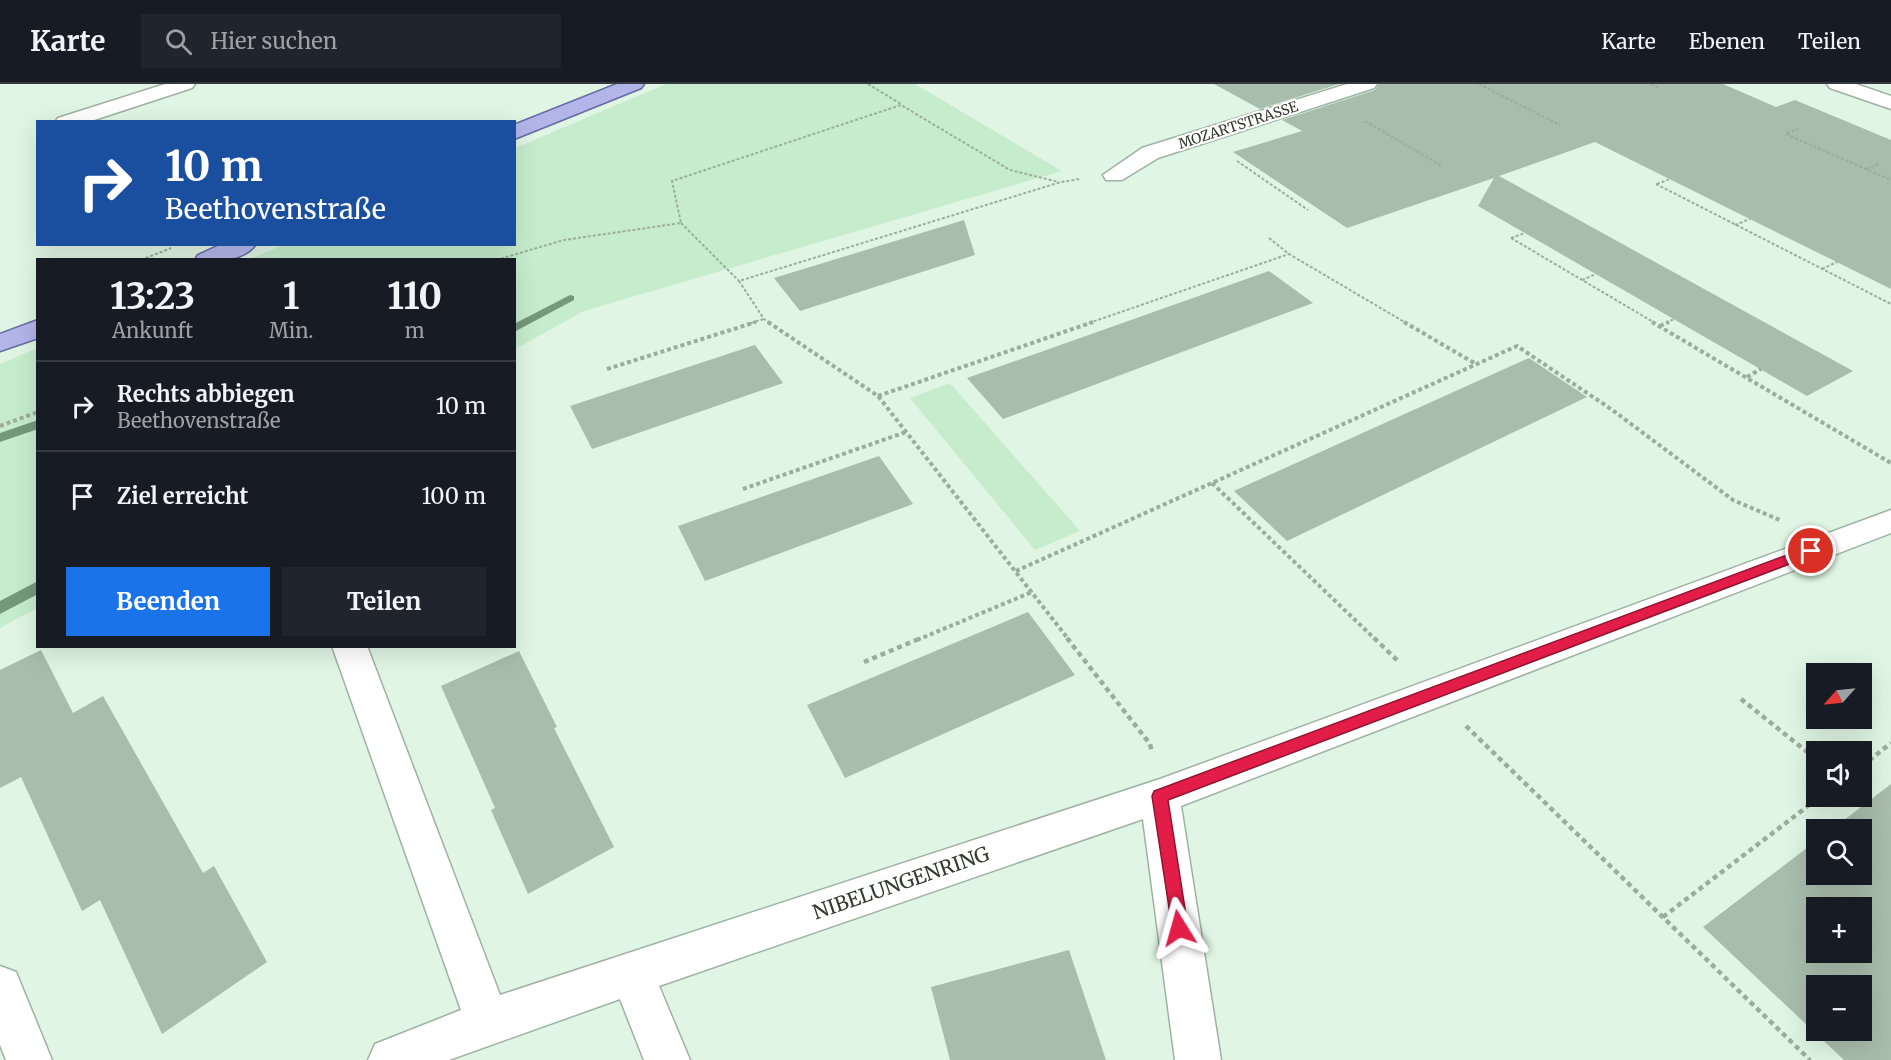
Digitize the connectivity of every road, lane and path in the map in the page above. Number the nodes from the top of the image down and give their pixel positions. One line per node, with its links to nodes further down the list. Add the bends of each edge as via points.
1 (184, 84): 12 (street)
2 (634, 84): 15 (main road)
3 (868, 84): 11 (path)
4 (1367, 84): 9 (street, MOZARTSTRASSE)
5 (1479, 84): 13 (path)
6 (1651, 84): 8 (path)
7 (1837, 84): 10 (street)
8 (1660, 88)
9 (1325, 97): 16 (street, MOZARTSTRASSE); 18 (path)
10 (1891, 103)
11 (901, 105): 23 (path, via 1010,170); 26 (path, via 672,181)
12 (71, 120)
13 (1560, 124)
14 (1798, 129): 19 (path, via 1786,134)
15 (516, 132)
16 (1201, 136): 20 (street, MOZARTSTRASSE, via 1150,153); 24 (path)
17 (1878, 164): 19 (path)
18 (1442, 166)
19 (1866, 169): 22 (path)
20 (1114, 175): 23 (path)
21 (1670, 179): 27 (path, via 1656,184)
22 (1891, 180)
23 (1061, 182): 39 (path)
24 (1308, 210)
25 (1749, 219): 27 (path)
26 (681, 223): 35 (path, via 564,240); 39 (path)
27 (1735, 225): 37 (path)
28 (1525, 233): 40 (path, via 1510,238)
29 (1269, 238): 32 (path)
30 (174, 246): 33 (path)
31 (239, 246): 34 (main road)
32 (1289, 254): 47 (path); 51 (path)
33 (146, 258)
34 (212, 258)
35 (503, 258)
36 (1837, 262): 37 (path)
37 (1822, 269): 41 (path)
38 (1596, 274): 40 (path)
39 (739, 280): 42 (path)
40 (1582, 280): 44 (path)
41 (1891, 304)
42 (764, 319): 48 (path); 51 (path)
43 (1674, 319): 44 (path)
44 (1660, 326): 50 (path)
45 (36, 329): 46 (main road)
46 (0, 343)
47 (1477, 364): 56 (path); 59 (path, via 1517,346 1611,409 1733,500)
48 (607, 369)
49 (1761, 369): 50 (path)
50 (1746, 377): 55 (path)
51 (878, 396): 54 (path)
52 (36, 413): 53 (path)
53 (0, 426)
54 (906, 432): 57 (path); 60 (path)
55 (1891, 463)
56 (1212, 483): 60 (path); 64 (path)
57 (743, 489)
58 (1891, 521): 59 (street, NIBELUNGENRING)
59 (1832, 543): 64 (street, NIBELUNGENRING)
60 (1016, 571): 61 (path)
61 (1032, 592): 63 (path); 69 (path, via 1150,744)
62 (350, 648): 74 (street)
63 (864, 662)
64 (1433, 694): 69 (street, NIBELUNGENRING); 71 (path)
65 (1741, 699): 67 (path)
66 (1891, 743): 68 (path)
67 (1806, 751)
68 (1872, 758)
69 (1160, 796): 72 (street, NIBELUNGENRING); 78 (street)
70 (1807, 807): 71 (path)
71 (1663, 917): 79 (path)
72 (632, 973): 74 (street, NIBELUNGENRING); 77 (street)
73 (0, 988): 75 (street)
74 (488, 1022): 76 (street, NIBELUNGENRING)
75 (29, 1060)
76 (391, 1060)
77 (667, 1060)
78 (1198, 1060)
79 (1810, 1060)

